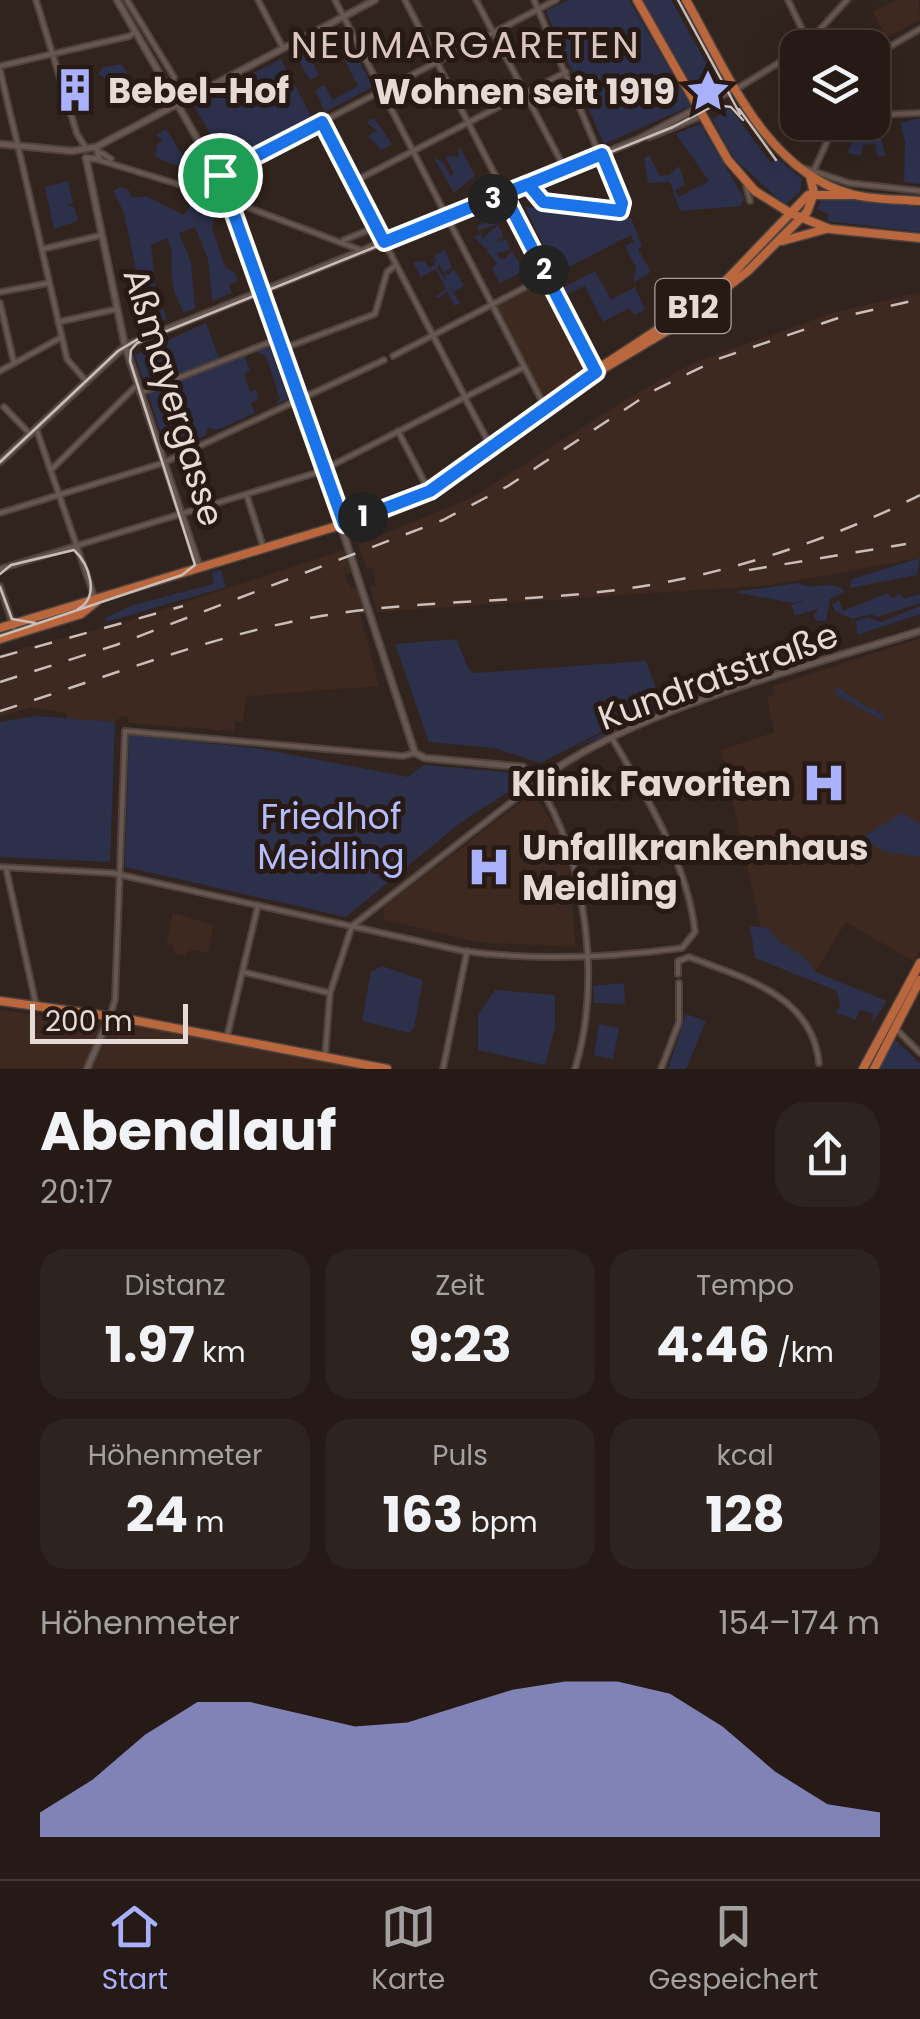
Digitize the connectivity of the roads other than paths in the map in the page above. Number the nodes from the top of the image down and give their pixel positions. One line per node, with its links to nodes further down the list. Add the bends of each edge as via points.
1 (36, 0): 24 (street, Aßmayergasse)
2 (117, 0): 20 (street)
3 (127, 0): 31 (street, via 174,77)
4 (258, 0): 23 (street)
5 (336, 0): 16 (street)
6 (374, 0): 16 (street)
7 (405, 0): 25 (street)
8 (476, 0): 21 (street)
9 (534, 0): 15 (street)
10 (556, 0): 15 (street)
11 (637, 0): 34 (main road)
12 (686, 0): 29 (main road)
13 (788, 0): 18 (street)
14 (848, 0): 19 (street)
15 (538, 9): 21 (street); 28 (street)
16 (344, 16): 23 (street); 30 (street)
17 (920, 29): 22 (street)
18 (802, 30)
19 (823, 30)
20 (135, 31): 24 (street); 31 (street)
21 (492, 32): 25 (street); 32 (street)
22 (890, 46)
23 (283, 48): 33 (street)
24 (52, 54): 27 (street); 43 (street, Aßmayergasse)
25 (436, 60): 30 (street); 38 (street)
26 (780, 61): 29 (street)
27 (0, 68): 41 (street)
28 (566, 72): 32 (street); 45 (street)
29 (737, 88): 34 (street); 47 (main road, via 769,139)
30 (381, 90): 37 (street); 42 (street)
31 (170, 92): 33 (street)
32 (524, 93): 38 (street); 46 (street)
33 (177, 104): 44 (street, Aßmayergasse, via 108,139); 48 (street)
34 (701, 111): 45 (street); 50 (main road)
35 (920, 113): 36 (street)
36 (890, 115)
37 (322, 122): 48 (street); 51 (street)
38 (468, 122): 42 (street); 55 (street)
39 (828, 140): 47 (street)
40 (0, 144): 41 (street)
41 (18, 146): 43 (street); 72 (street)
42 (414, 150): 51 (street); 62 (street)
43 (85, 153): 44 (street); 44 (street); 49 (street, Aßmayergasse)
44 (98, 154): 49 (street, Aßmayergasse); 59 (street)
45 (602, 154): 46 (street); 52 (street, via 620,211 543,202)
46 (565, 170): 52 (street)
47 (812, 173): 53 (street); 54 (main road); 56 (main road)
48 (220, 175): 59 (street)
49 (90, 181): 67 (street, Aßmayergasse)
50 (745, 181): 57 (street); 60 (main road)
51 (353, 182): 64 (street)
52 (528, 184): 55 (street)
53 (920, 190)
54 (814, 193): 56 (main road); 61 (main road); 63 (main road)
55 (504, 194): 62 (street); 75 (street)
56 (851, 194): 58 (main road)
57 (750, 201)
58 (920, 201)
59 (233, 203): 69 (street); 77 (street)
60 (771, 203): 61 (main road); 65 (main road)
61 (790, 213): 63 (main road); 65 (main road, B12)
62 (448, 217): 70 (street); 80 (street)
63 (801, 219): 66 (main road); 71 (main road, B12)
64 (376, 227): 69 (street); 70 (street)
65 (778, 228): 93 (main road, B12, via 715,292)
66 (830, 229): 68 (main road); 71 (main road, via 798,233)
67 (102, 235): 72 (street); 81 (street, Aßmayergasse)
68 (920, 238)
69 (342, 241): 73 (street)
70 (384, 242): 73 (street); 74 (street)
71 (773, 246): 93 (main road, B12, via 720,296)
72 (42, 250): 76 (street)
73 (363, 251): 77 (street)
74 (396, 265): 83 (street); 87 (street, via 376,314)
75 (547, 276): 80 (street); 93 (street)
76 (49, 283): 78 (street); 82 (street)
77 (263, 291): 86 (street); 87 (street)
78 (0, 292)
79 (0, 303): 90 (street)
80 (493, 304): 83 (street); 91 (street)
81 (117, 310): 82 (street); 86 (street, Aßmayergasse)
82 (58, 322): 84 (street)
83 (433, 335): 88 (street); 97 (street)
84 (62, 338): 90 (street); 94 (street, via 69,363)
85 (272, 340): 96 (street)
86 (125, 346): 94 (street); 95 (street, Aßmayergasse)
87 (286, 347): 98 (street)
88 (392, 356)
89 (384, 360): 98 (street)
90 (14, 364): 92 (street)
91 (524, 367): 97 (street); 100 (street)
92 (0, 371)
93 (596, 372): 100 (main road, B12)
94 (86, 381): 101 (street)
95 (138, 385): 96 (street, Aßmayergasse); 108 (street)
96 (140, 393): 106 (street, Aßmayergasse)
97 (465, 397): 102 (street); 104 (street)
98 (301, 401): 106 (street); 107 (street)
99 (4, 407): 103 (street)
100 (546, 407): 104 (main road, B12)
101 (36, 428): 103 (street); 108 (street)
102 (398, 431): 107 (street); 109 (street)
103 (30, 434): 105 (street)
104 (491, 447): 109 (main road, B12)
105 (0, 462)
106 (163, 463): 111 (street); 113 (street, Aßmayergasse)
107 (325, 469): 110 (street); 114 (street)
108 (51, 470): 111 (street)
109 (430, 491): 114 (main road, B12)
110 (246, 495): 113 (street); 116 (street)
111 (60, 496): 112 (street); 115 (street)
112 (0, 513)
113 (180, 515): 115 (street); 118 (street, Aßmayergasse)
114 (344, 524): 116 (main road, B12); 127 (street)
115 (76, 546): 117 (street); 120 (street)
116 (264, 549): 118 (main road, B12)
117 (0, 569)
118 (200, 569): 120 (main road, B12)
119 (0, 586): 121 (street)
120 (96, 602): 121 (main road, B12); 124 (main road, B12, via 80,614)
121 (13, 624): 122 (main road, B12); 124 (street)
122 (0, 628)
123 (919, 631): 126 (street, Kundratstraße, via 752,683)
124 (16, 634): 125 (main road, B12)
125 (0, 639)
126 (612, 740): 128 (street, Kundratstraße); 134 (street, via 648,801 695,927 689,945)
127 (415, 753): 128 (street, via 523,767); 130 (street, via 127,730)
128 (537, 782): 132 (street, Kundratstraße); 134 (street, via 570,846)
129 (3, 867): 130 (street); 142 (street)
130 (118, 874): 131 (street); 143 (street)
131 (258, 905): 132 (street); 136 (street)
132 (352, 926): 133 (street); 140 (street)
133 (468, 951): 134 (street); 151 (street)
134 (584, 958): 152 (street, via 584,1022)
135 (920, 963): 154 (main road)
136 (243, 972): 140 (street); 145 (street)
137 (678, 974): 148 (street, via 678,961 691,958 783,998 810,1027)
138 (920, 980): 144 (main road)
139 (680, 982): 153 (street, via 679,1022)
140 (330, 993): 147 (street)
141 (0, 1001): 142 (main road)
142 (36, 1005): 143 (main road)
143 (110, 1016): 145 (main road); 149 (street)
144 (895, 1022): 146 (street, via 899,1036); 155 (main road)
145 (227, 1038): 147 (main road)
146 (920, 1054)
147 (325, 1057): 150 (main road)
148 (819, 1063)
149 (87, 1069)
150 (387, 1069)
151 (443, 1069)
152 (574, 1069)
153 (661, 1069)
154 (863, 1069)
155 (874, 1069)

